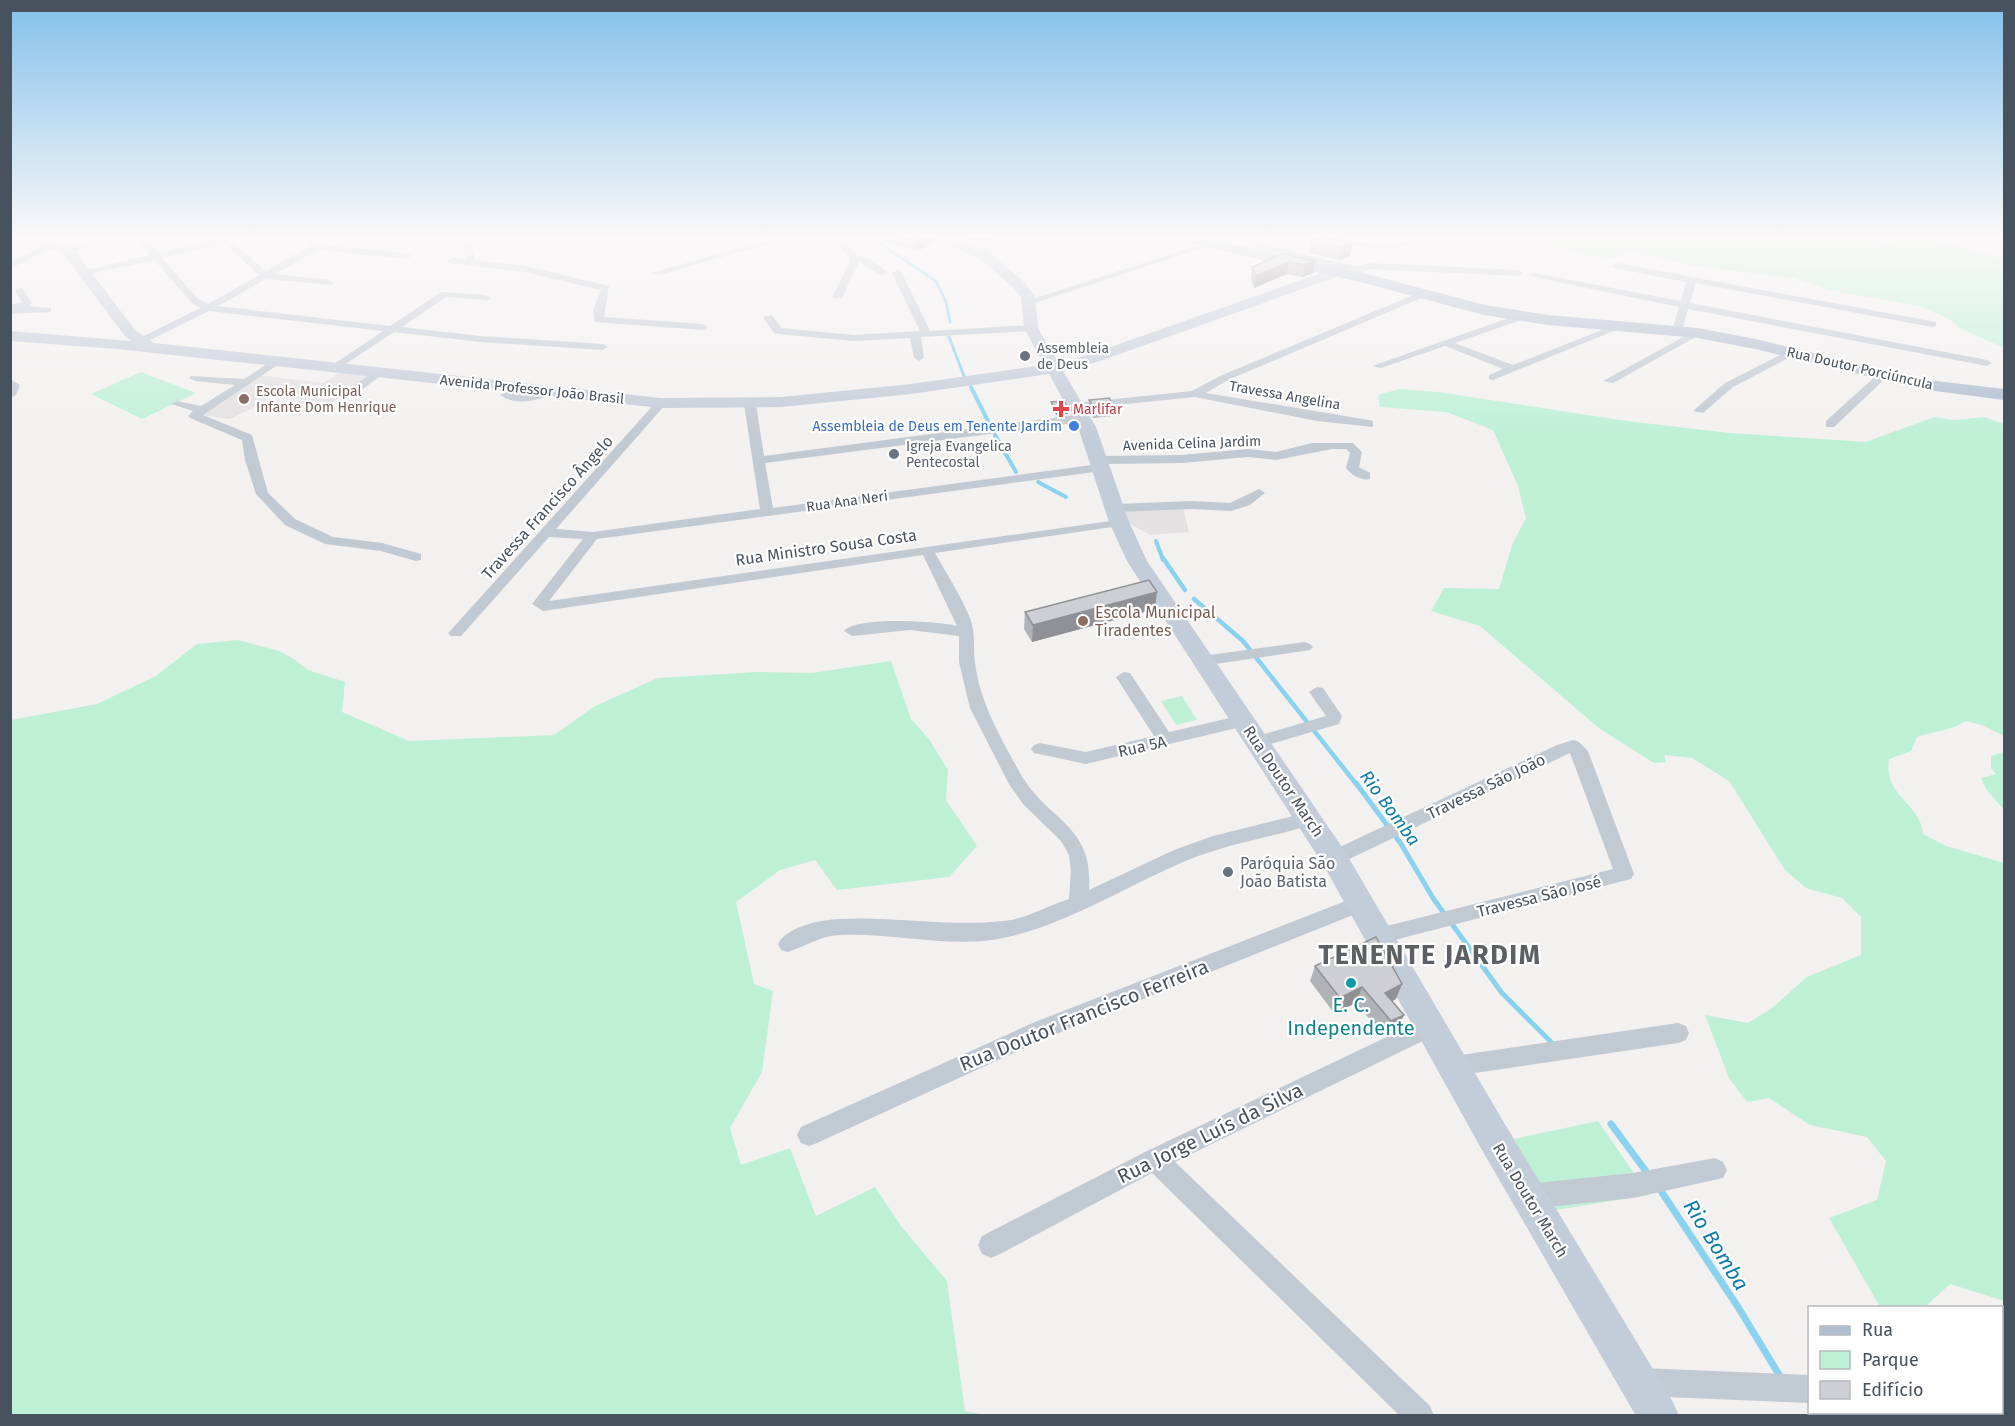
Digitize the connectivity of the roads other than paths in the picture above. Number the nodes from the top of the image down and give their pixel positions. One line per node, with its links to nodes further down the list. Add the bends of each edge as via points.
1 (109, 305): 28 (main road)
2 (202, 305): 14 (street)
3 (214, 305): 14 (street)
4 (429, 305): 23 (street)
5 (600, 305): 21 (street, via 599,320)
6 (909, 305): 26 (street)
7 (1029, 305): 22 (main road, Rua Doutor March)
8 (1244, 305): 37 (main road, Avenida Professor João Brasil)
9 (1398, 305): 48 (street)
10 (1467, 305): 18 (main road, Rua Doutor Porciúncula)
11 (1679, 305): 13 (street)
12 (1828, 305): 19 (street)
13 (1686, 306): 24 (street); 34 (street)
14 (208, 308): 23 (street); 28 (street)
15 (47, 310): 16 (street)
16 (14, 311)
17 (768, 317): 26 (street, via 781,332 854,338)
18 (1520, 317): 20 (main road, Rua Doutor Porciúncula); 29 (street)
19 (1932, 324)
20 (1621, 326): 24 (main road, Rua Doutor Porciúncula); 38 (street)
21 (703, 327)
22 (1031, 328): 26 (street); 37 (main road, Rua Doutor March)
23 (395, 329): 30 (street); 36 (street)
24 (1677, 331): 25 (main road, Rua Doutor Porciúncula)
25 (1698, 333): 31 (main road, Rua Doutor Porciúncula); 43 (street)
26 (921, 334): 32 (street)
27 (10, 336): 28 (main road, Avenida Professor João Brasil)
28 (137, 342): 33 (main road, Avenida Professor João Brasil)
29 (1448, 343): 35 (street); 38 (street)
30 (603, 347)
31 (1792, 352): 40 (main road, Rua Doutor Porciúncula); 56 (street, via 1729,385)
32 (919, 357)
33 (277, 362): 36 (main road, Avenida Professor João Brasil); 45 (street)
34 (1987, 363)
35 (1377, 366)
36 (335, 368): 39 (main road, Avenida Professor João Brasil)
37 (1053, 369): 54 (main road, Avenida Professor João Brasil, via 901,390); 57 (main road, Rua Doutor March)
38 (1512, 369): 41 (street)
39 (379, 373): 46 (street); 47 (main road, Avenida Professor João Brasil)
40 (1882, 376): 51 (main road, Rua Doutor Porciúncula); 59 (street)
41 (1493, 377)
42 (195, 378): 45 (street)
43 (1609, 381)
44 (10, 382): 49 (street, via 14,385)
45 (245, 382): 55 (street)
46 (355, 390)
47 (549, 392): 50 (street, via 533,399); 52 (main road, Avenida Professor João Brasil)
48 (1195, 394): 57 (street); 58 (street, Travessa Angelina)
49 (10, 395)
50 (506, 395)
51 (2004, 395)
52 (661, 403): 54 (main road, Avenida Professor João Brasil); 66 (street, Travessa Francisco Ângelo)
53 (177, 404): 55 (street)
54 (750, 404): 60 (street)
55 (201, 410): 69 (street, via 194,416 248,438 262,494 290,522 330,541 382,547)
56 (1699, 411)
57 (1079, 412): 60 (street); 61 (main road, Rua Doutor March)
58 (1369, 424)
59 (1830, 424)
60 (759, 460): 64 (street)
61 (1101, 463): 62 (street, Avenida Celina Jardim, via 1248,453 1275,456 1332,445 1355,449 1352,468); 64 (street, Rua Ana Neri); 65 (main road, Rua Doutor March)
62 (1366, 476)
63 (1259, 493): 65 (street, Rua Ministro Sousa Costa, via 1237,506)
64 (767, 512): 67 (street, Rua Ana Neri)
65 (1117, 515): 68 (street, Rua Ministro Sousa Costa); 74 (main road, Rua Doutor March, via 1148,580)
66 (548, 533): 67 (street, Rua Ana Neri); 71 (street, Travessa Francisco Ângelo)
67 (593, 536): 68 (street, Rua Ministro Sousa Costa, via 538,603 543,606)
68 (927, 550): 72 (street, via 963,619)
69 (416, 557)
70 (852, 631): 72 (street, via 918,624)
71 (456, 633)
72 (966, 633): 84 (street, via 967,662 978,708 1015,779 1068,836 1078,855)
73 (1305, 648): 74 (street)
74 (1202, 661): 77 (main road, Rua Doutor March)
75 (1125, 677): 78 (street)
76 (1317, 692): 77 (street, Rua 5A, via 1334,716 1326,722 1302,729)
77 (1250, 732): 78 (street, Rua 5A); 80 (main road, Rua Doutor March)
78 (1166, 741): 79 (street, Rua 5A, via 1086,758)
79 (1040, 749)
80 (1309, 819): 81 (main road, Rua Doutor March); 84 (street, via 1181,855)
81 (1334, 858): 82 (street, Travessa São João, via 1573,746 1579,752); 83 (main road, Rua Doutor March)
82 (1624, 874): 85 (street, Travessa São José)
83 (1361, 903): 85 (main road, Rua Doutor March); 90 (street, Rua Doutor Francisco Ferreira, via 1043,1029)
84 (1078, 904): 86 (street, via 1007,930 839,927 813,931)
85 (1379, 936): 87 (main road, Rua Doutor March)
86 (788, 944)
87 (1431, 1026): 89 (main road, Rua Doutor March); 91 (street, Rua Jorge Luís da Silva)
88 (1678, 1033): 89 (street)
89 (1454, 1066): 93 (main road, Rua Doutor March)
90 (809, 1135)
91 (1155, 1159): 94 (street, Rua Jorge Luís da Silva); 97 (street)
92 (1715, 1170): 93 (street, via 1653,1183)
93 (1528, 1197): 95 (main road, Rua Doutor March)
94 (991, 1245)
95 (1640, 1382): 96 (street); 98 (main road, Rua Doutor March)
96 (1808, 1389)
97 (1420, 1416)
98 (1659, 1416)

